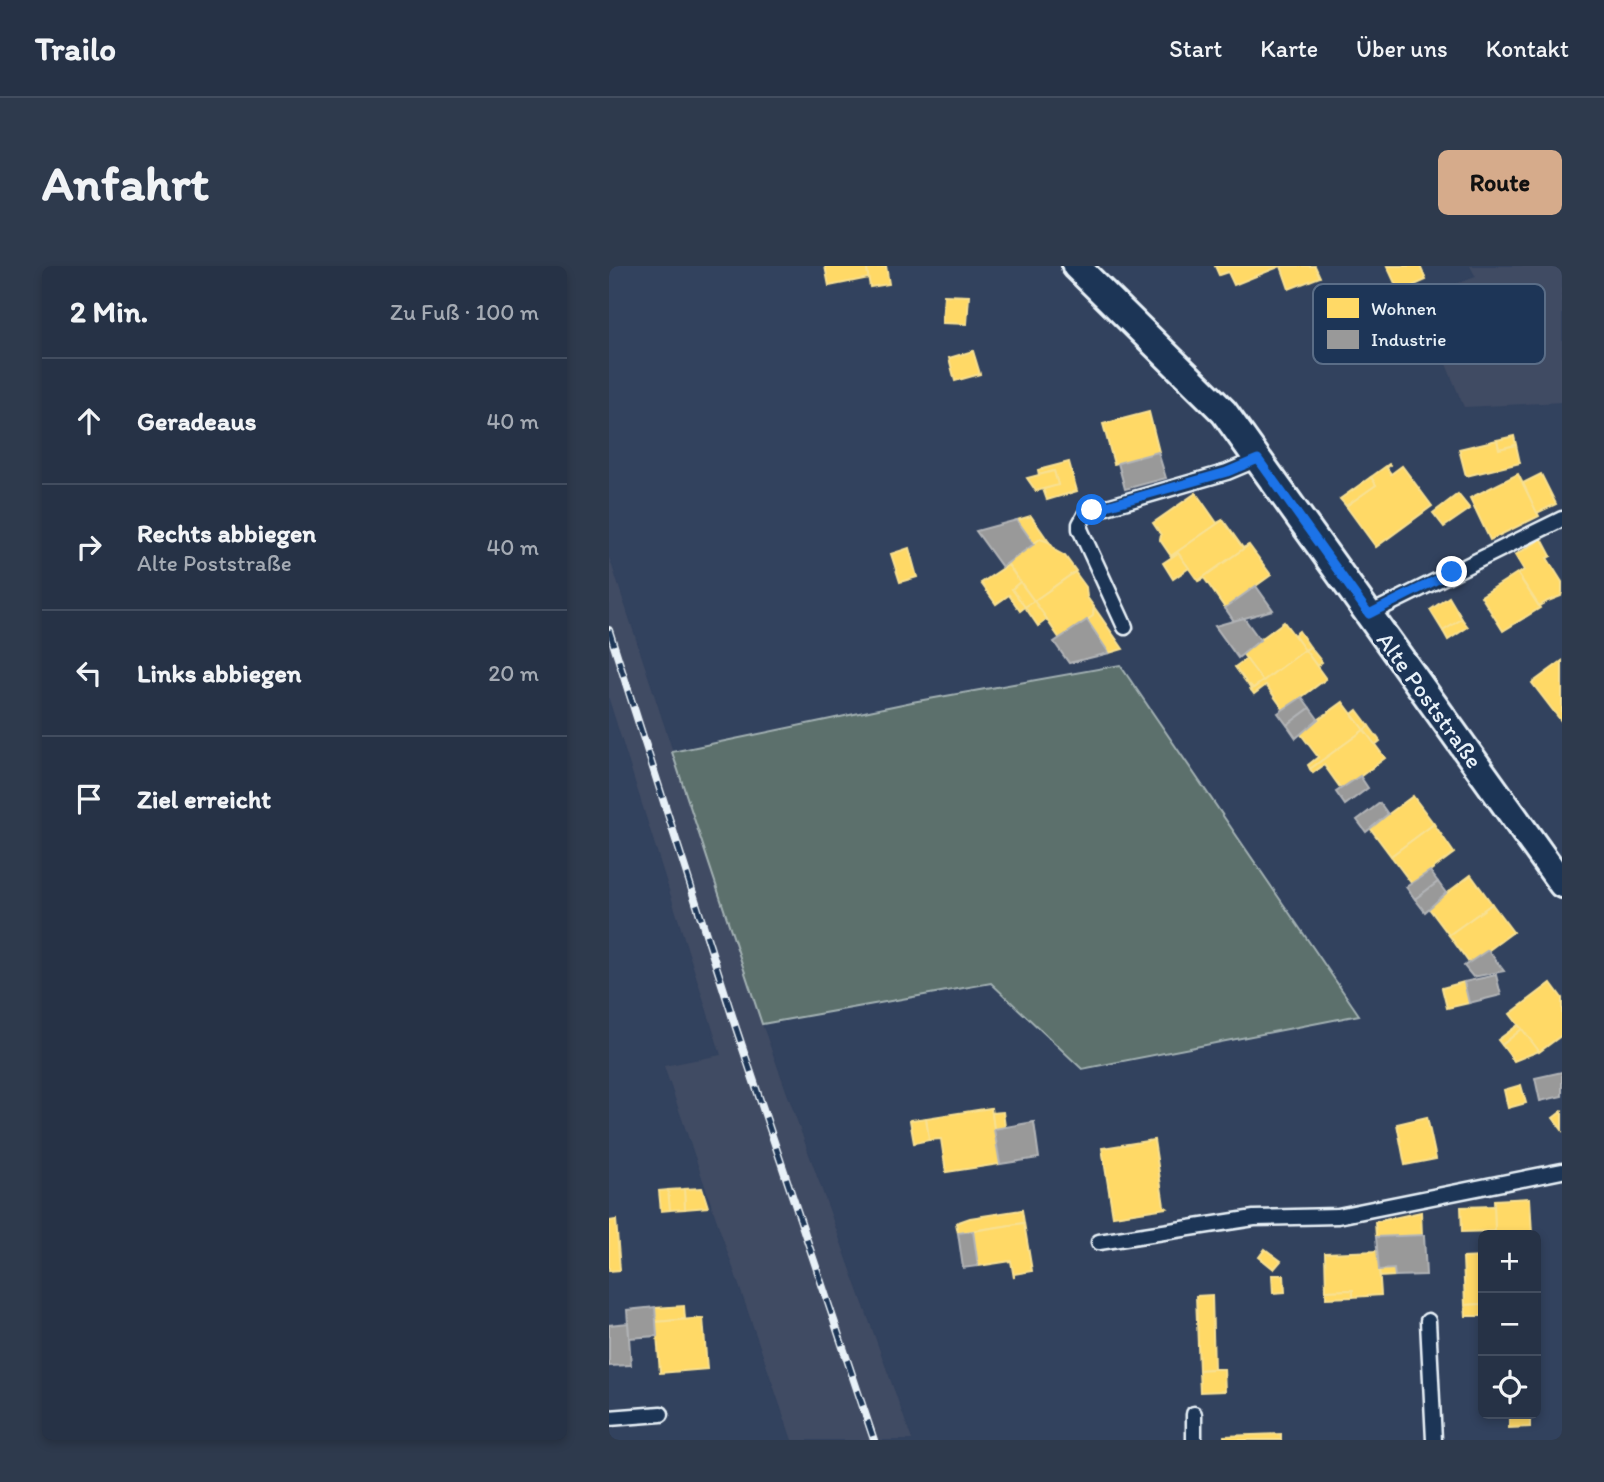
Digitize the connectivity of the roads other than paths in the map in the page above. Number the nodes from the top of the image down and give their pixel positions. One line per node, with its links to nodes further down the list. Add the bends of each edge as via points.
1 (1076, 266): 2 (street, Alte Poststraße, via 1224,412)
2 (1258, 459): 4 (street, Alte Poststraße); 5 (lane, via 1086,513 1080,529)
3 (1562, 519): 4 (lane)
4 (1369, 614): 6 (street, Alte Poststraße)
5 (1125, 627)
6 (1562, 884)
7 (1562, 1171): 8 (lane, via 1338,1216 1254,1218)
8 (1099, 1242)
9 (1428, 1321): 14 (lane)
10 (661, 1414): 12 (lane)
11 (1194, 1414): 13 (lane)
12 (609, 1418)
13 (1194, 1440)
14 (1434, 1440)

